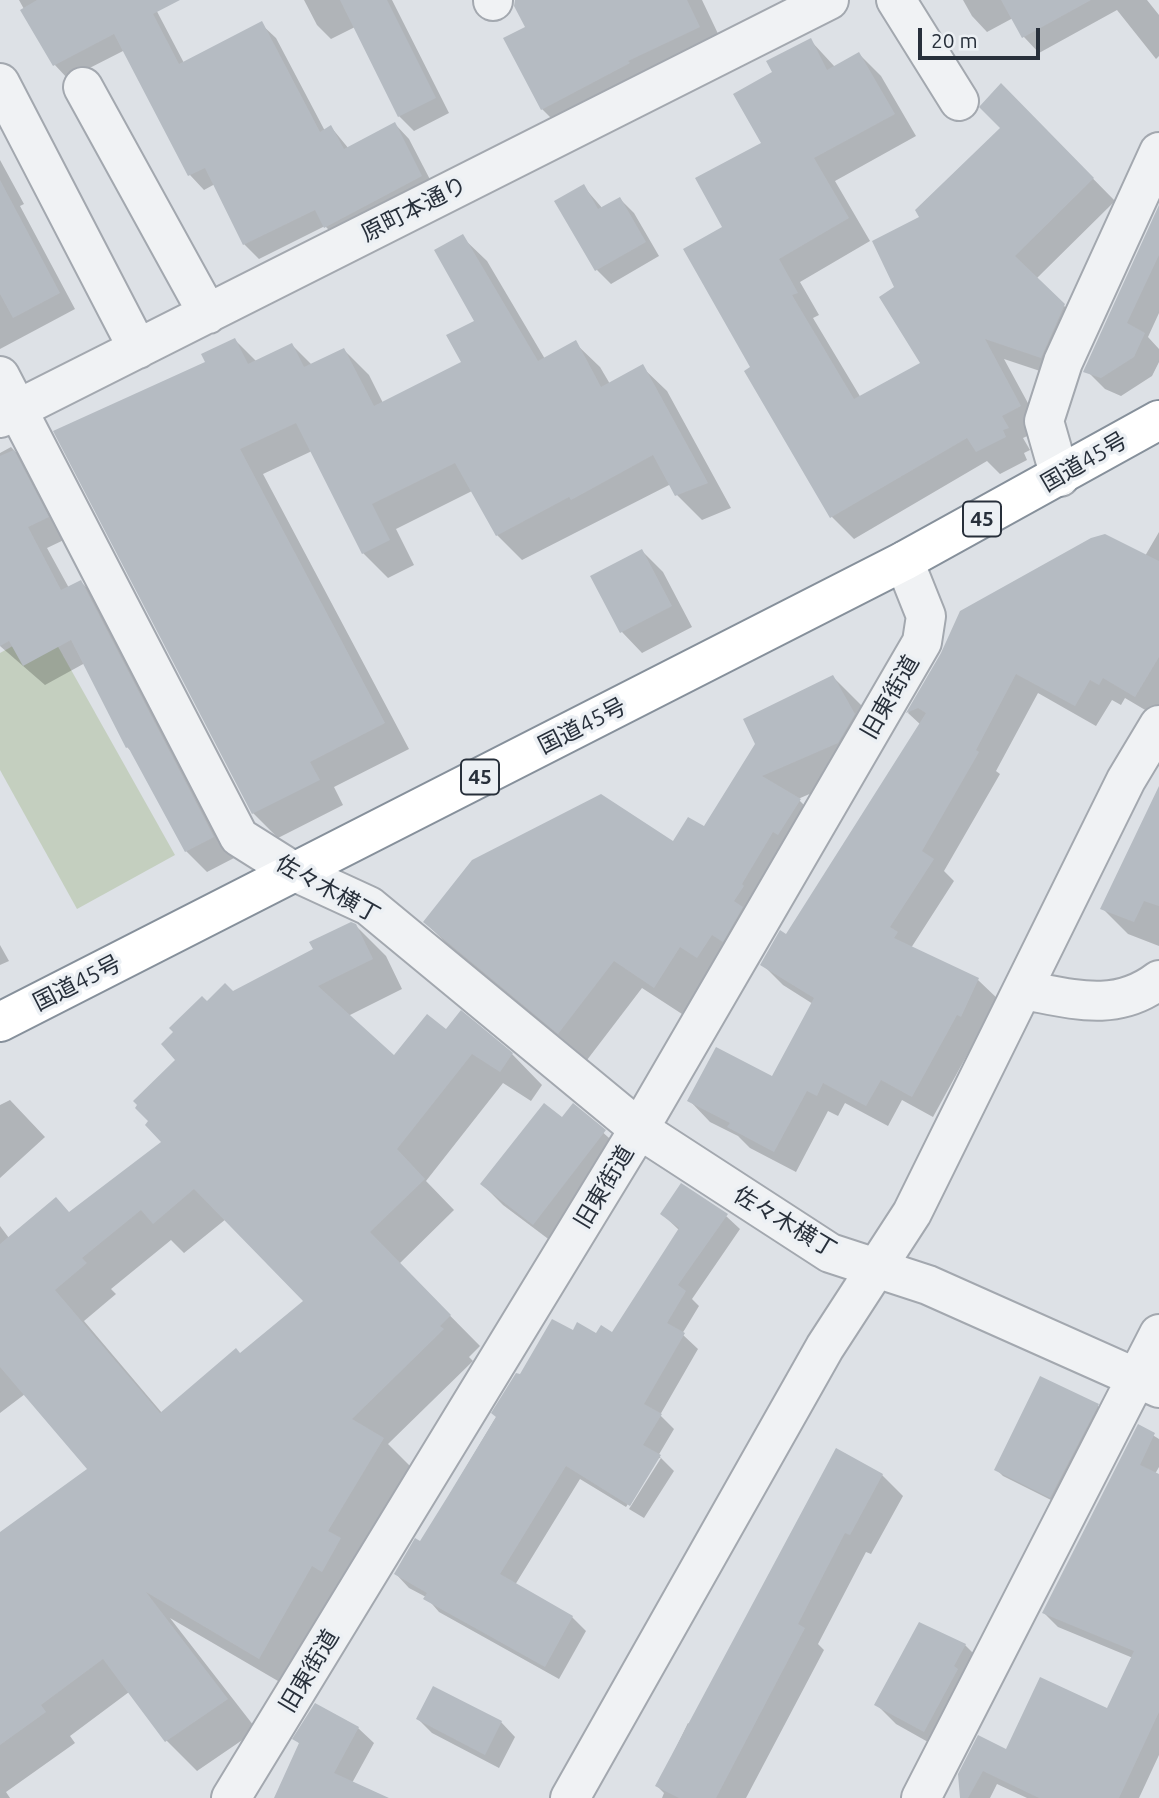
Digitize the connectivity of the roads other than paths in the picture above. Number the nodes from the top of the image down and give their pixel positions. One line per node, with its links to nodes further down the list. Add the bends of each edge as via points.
1 (829, 0): 3 (street, 原町本通り)
2 (896, 0): 6 (street)
3 (769, 13): 8 (street, 原町本通り)
4 (0, 83): 9 (street)
5 (83, 87): 8 (street)
6 (959, 102)
7 (1158, 160): 13 (street, via 1063,362 1044,421)
8 (208, 314): 9 (street, 原町本通り)
9 (138, 349): 11 (street, 原町本通り)
10 (0, 376): 11 (street, 佐々木横丁)
11 (9, 414): 16 (street, 佐々木横丁, via 239,837)
12 (1159, 420): 13 (highway, 国道45号 / 45)
13 (1060, 477): 14 (highway, 国道45号 / 45)
14 (905, 561): 16 (highway, 国道45号 / 45); 20 (street, 旧東街道, via 926,616 922,642)
15 (1159, 725): 18 (street, via 1126,780)
16 (293, 871): 19 (highway, 国道45号 / 45); 20 (street, 佐々木横丁, via 369,906)
17 (1159, 981): 18 (street, via 1139,995 1111,1001)
18 (1024, 990): 21 (street, via 912,1213)
19 (0, 1022)
20 (639, 1129): 21 (street, 佐々木横丁, via 830,1253); 25 (street, 旧東街道)
21 (875, 1268): 23 (street, 佐々木横丁, via 928,1285); 26 (street, via 825,1347)
22 (1159, 1334): 23 (street)
23 (1147, 1383): 24 (street)
24 (923, 1797)
25 (231, 1798)
26 (570, 1798)

